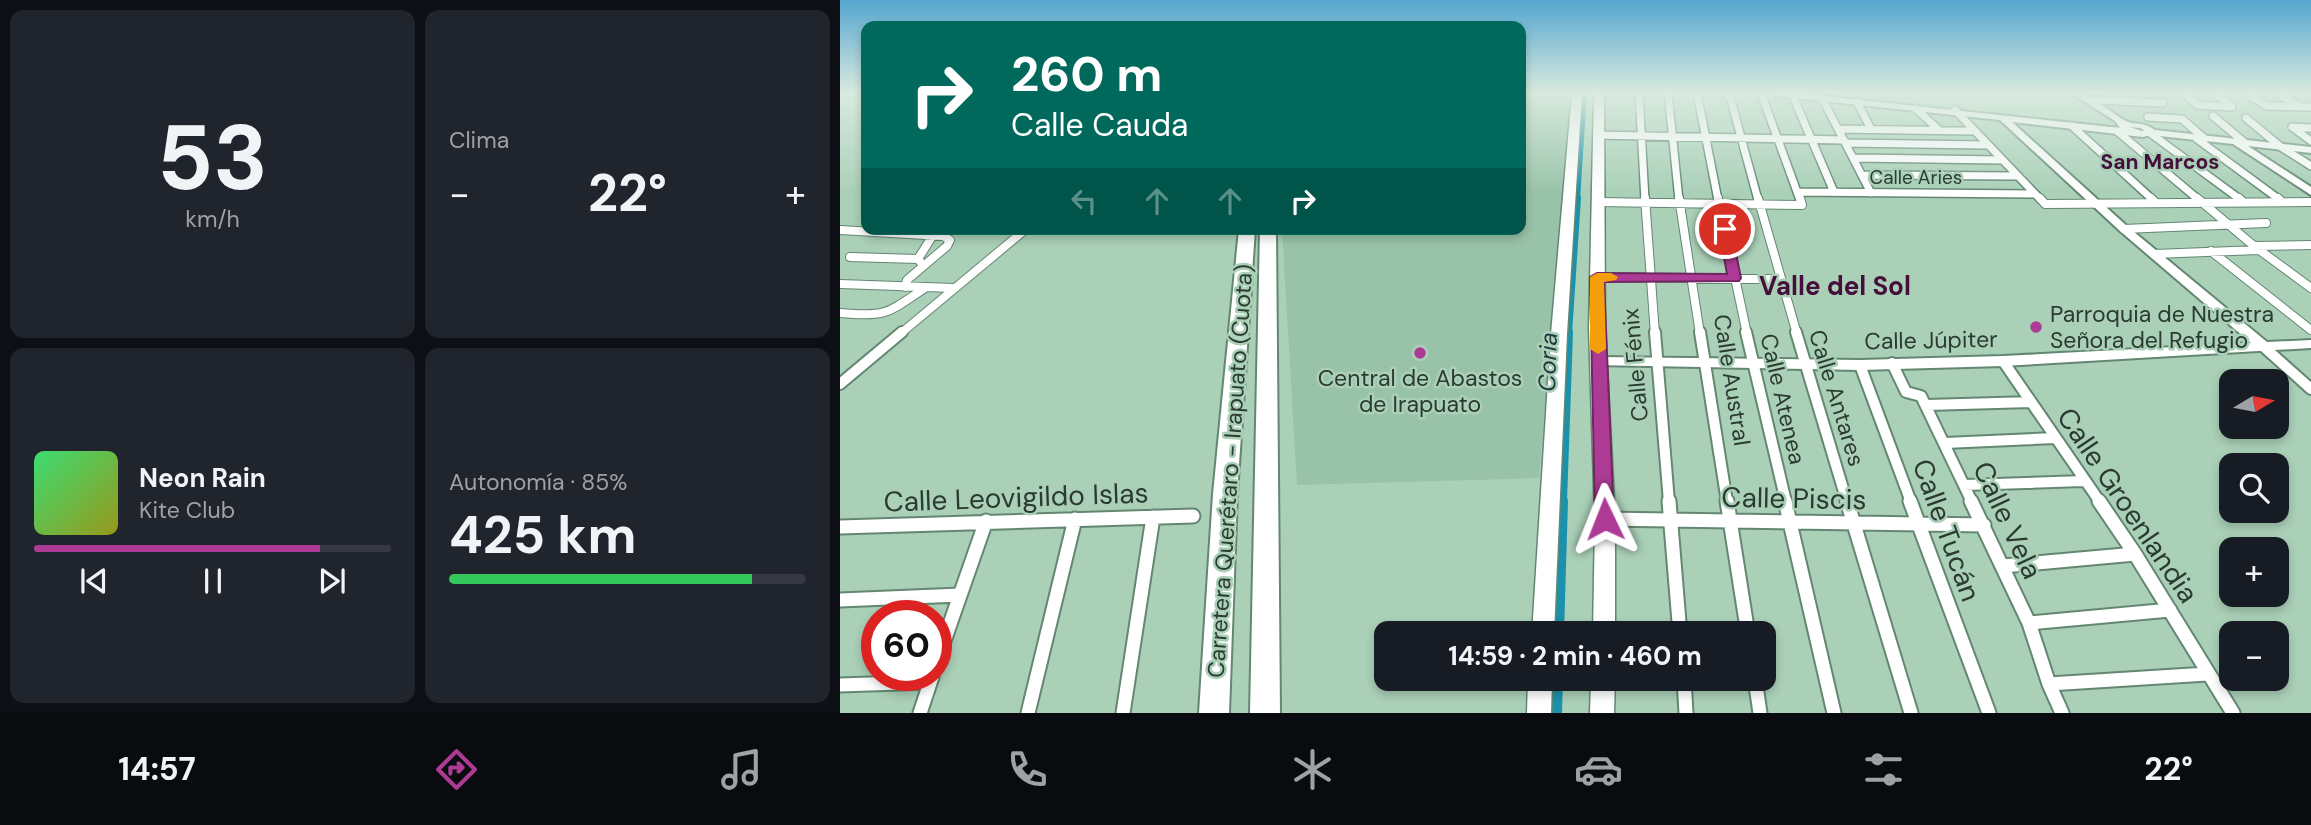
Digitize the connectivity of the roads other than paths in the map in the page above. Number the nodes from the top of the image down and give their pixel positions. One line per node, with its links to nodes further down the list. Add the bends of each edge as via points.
1 (1574, 126): 134 (main road)
2 (1597, 126): 30 (main road)
3 (1601, 126): 30 (main road)
4 (1641, 126): 31 (street, Calle Fénix)
5 (1673, 126): 32 (street, Calle Austral)
6 (1704, 126): 33 (street, Calle Atenea)
7 (1737, 126): 34 (street, Calle Antares)
8 (1774, 126): 35 (street)
9 (1805, 126): 36 (street)
10 (1838, 126): 24 (street)
11 (1869, 126): 26 (street)
12 (1935, 126): 28 (street)
13 (1969, 126): 29 (street)
14 (2012, 126): 65 (street)
15 (2067, 126): 22 (street)
16 (2106, 126): 25 (street)
17 (2132, 126): 25 (street)
18 (2132, 126): 25 (street)
19 (2189, 126): 37 (street)
20 (2223, 126): 40 (street)
21 (2256, 126): 43 (street)
22 (2072, 127): 25 (street); 57 (street)
23 (2311, 128): 39 (street, via 2292,127)
24 (1839, 129): 26 (street); 38 (street)
25 (2136, 129): 37 (street); 58 (street); 59 (street)
26 (1871, 130): 27 (street)
27 (1898, 130): 28 (street); 41 (street)
28 (1939, 130): 29 (street)
29 (1973, 131): 42 (street)
30 (1597, 132): 31 (street); 60 (main road)
31 (1642, 136): 32 (street); 61 (street, Calle Fénix)
32 (1674, 136): 33 (street); 62 (street, Calle Austral)
33 (1706, 137): 34 (street); 66 (street, Calle Atenea)
34 (1740, 138): 35 (street); 67 (street, Calle Antares)
35 (1778, 138): 36 (street); 52 (street)
36 (1810, 139): 38 (street); 53 (street)
37 (2201, 139): 40 (street); 63 (street)
38 (1845, 141): 41 (street); 45 (street)
39 (2311, 141)
40 (2241, 143): 43 (street); 54 (street)
41 (1906, 144): 42 (street); 46 (street)
42 (1986, 145): 47 (street)
43 (2281, 147): 44 (street); 48 (street)
44 (2311, 150)
45 (1854, 158): 46 (street); 49 (street)
46 (1914, 159): 47 (street); 50 (street)
47 (2001, 160): 51 (street)
48 (2311, 166)
49 (1862, 175): 50 (street); 55 (street)
50 (1923, 176): 51 (street)
51 (2017, 176): 56 (street)
52 (1797, 192): 53 (street, Calle Aries); 67 (street, via 1802,205)
53 (1834, 192): 55 (street, Calle Aries)
54 (2311, 192)
55 (1871, 193): 56 (street, Calle Aries)
56 (2035, 194): 65 (street, via 2045,204)
57 (2154, 201): 58 (street); 65 (street)
58 (2200, 201): 59 (street); 69 (street)
59 (2242, 201): 63 (street)
60 (1598, 202): 61 (street); 84 (main road)
61 (1645, 202): 62 (street); 85 (street, Calle Fénix)
62 (1679, 202): 66 (street); 87 (street, Calle Austral)
63 (2281, 202): 64 (street)
64 (2311, 202)
65 (2096, 203): 70 (street)
66 (1720, 204): 67 (street); 88 (street, Calle Atenea)
67 (1760, 205): 90 (street, Calle Antares)
68 (2266, 223): 69 (street)
69 (2227, 224): 70 (street); 79 (street)
70 (2124, 229): 81 (street)
71 (840, 230): 72 (street)
72 (861, 231)
73 (918, 235): 77 (street)
74 (1019, 235): 94 (street)
75 (1247, 235): 151 (highway, Carretera Querétaro - Irapuato (Cuota), via 1225,494)
76 (1268, 235): 152 (highway, Carretera Querétaro - Irapuato (Cuota))
77 (933, 236): 83 (street); 83 (street, via 950,240)
78 (2311, 245): 79 (street)
79 (2257, 248): 80 (street); 89 (street)
80 (2211, 251): 81 (street); 97 (street)
81 (2154, 254): 99 (street)
82 (850, 257): 83 (street)
83 (921, 262): 92 (street)
84 (1597, 277): 85 (street); 101 (main road)
85 (1650, 277): 87 (street); 102 (street, Calle Fénix)
86 (2311, 277): 89 (street)
87 (1692, 278): 88 (street); 104 (street, Calle Austral)
88 (1734, 278): 90 (street); 105 (street, Calle Atenea)
89 (2297, 278): 95 (street)
90 (1780, 279): 106 (street, Calle Antares)
91 (840, 284): 92 (street)
92 (905, 287): 93 (street)
93 (927, 287): 94 (street); 96 (street, via 875,317)
94 (954, 288): 108 (street)
95 (2311, 288)
96 (840, 313)
97 (2311, 330)
98 (2311, 344): 99 (street, Calle Júpiter)
99 (2264, 347): 100 (street, Calle Júpiter); 109 (street)
100 (2003, 361): 103 (street, Calle Júpiter); 110 (street, Calle Groenlandia)
101 (1599, 362): 102 (street, Calle Júpiter); 119 (main road)
102 (1658, 363): 104 (street, Calle Júpiter); 121 (street, Calle Fénix)
103 (1892, 363): 107 (street, Calle Júpiter); 111 (street, Calle Vela, via 1905,390 1920,394)
104 (1706, 364): 105 (street, Calle Júpiter); 122 (street, Calle Austral)
105 (1755, 364): 106 (street, Calle Júpiter); 123 (street, Calle Atenea)
106 (1807, 365): 107 (street, Calle Júpiter); 124 (street, Calle Antares)
107 (1860, 365): 125 (street, Calle Tucán)
108 (840, 384)
109 (2311, 389)
110 (2031, 402): 111 (street); 112 (street, Calle Groenlandia)
111 (1927, 405): 113 (street, Calle Vela)
112 (2054, 438): 113 (street); 114 (street, Calle Groenlandia)
113 (1945, 443): 115 (street, Calle Vela)
114 (2083, 481): 115 (street); 128 (street, Calle Groenlandia)
115 (1964, 485): 126 (street, Calle Vela)
116 (1194, 516): 117 (street, Calle Leovigildo Islas)
117 (1153, 517): 118 (street, Calle Leovigildo Islas); 150 (street)
118 (1075, 519): 120 (street, Calle Leovigildo Islas); 149 (street)
119 (1605, 519): 121 (street, Calle Piscis); 135 (main road)
120 (986, 521): 127 (street, Calle Leovigildo Islas); 130 (street)
121 (1671, 521): 122 (street, Calle Piscis); 136 (street, Calle Fénix)
122 (1732, 522): 123 (street, Calle Piscis); 137 (street, Calle Austral)
123 (1792, 522): 124 (street, Calle Piscis); 157 (street, Calle Atenea)
124 (1856, 523): 125 (street, Calle Piscis); 158 (street, Calle Antares)
125 (1919, 524): 126 (street, Calle Piscis); 159 (street, Calle Tucán)
126 (1984, 525): 129 (street, Calle Vela)
127 (840, 527)
128 (2135, 554): 129 (street); 132 (street, Calle Groenlandia)
129 (2003, 566): 138 (street, Calle Vela)
130 (960, 595): 131 (street); 133 (street)
131 (840, 600)
132 (2170, 610): 138 (street); 139 (street, Calle Groenlandia)
133 (952, 618)
134 (1544, 621)
135 (1604, 621)
136 (1679, 621)
137 (1746, 621)
138 (2029, 623): 141 (street, Calle Vela)
139 (2207, 674): 141 (street); 161 (street, Calle Groenlandia)
140 (861, 684): 142 (street)
141 (2049, 684): 160 (street, Calle Vela)
142 (840, 685)
143 (927, 691): 148 (street)
144 (1540, 691): 153 (main road)
145 (1603, 691): 154 (main road)
146 (1685, 691): 155 (street)
147 (1757, 691): 156 (street)
148 (920, 713)
149 (1028, 713)
150 (1123, 713)
151 (1214, 713)
152 (1265, 713)
153 (1539, 713)
154 (1602, 713)
155 (1686, 713)
156 (1760, 713)
157 (1834, 713)
158 (1911, 713)
159 (1989, 713)
160 (2062, 713)
161 (2233, 713)

